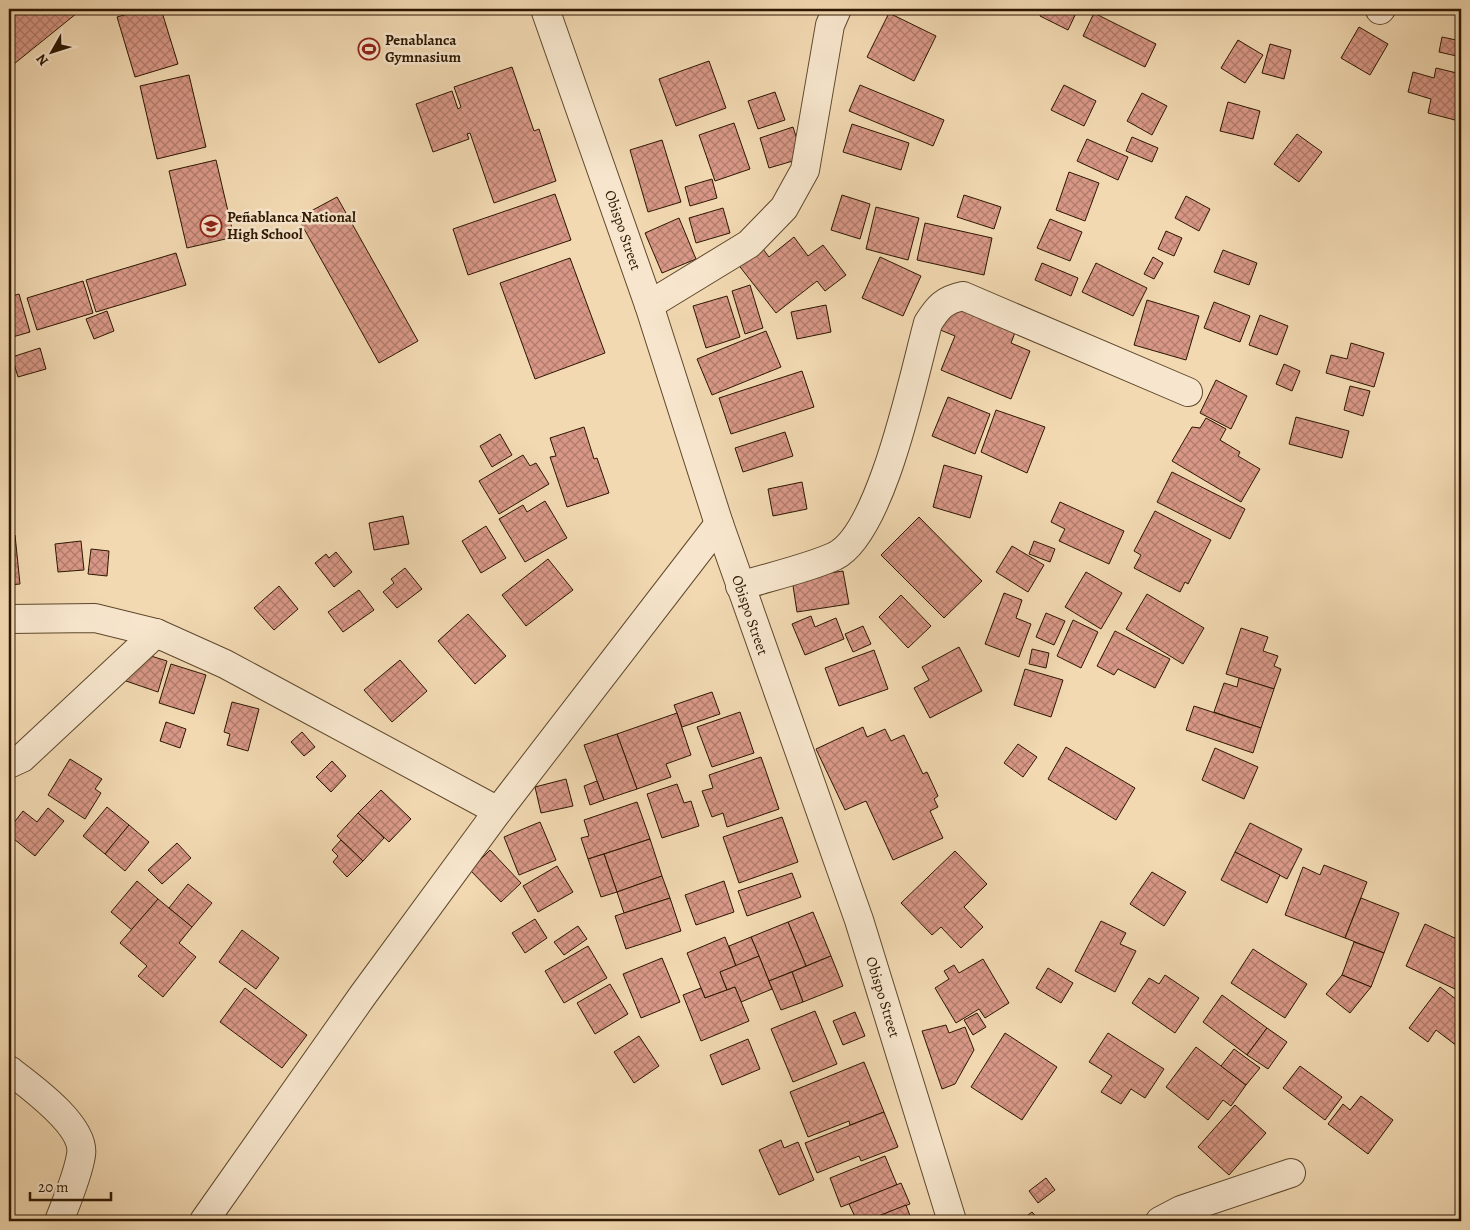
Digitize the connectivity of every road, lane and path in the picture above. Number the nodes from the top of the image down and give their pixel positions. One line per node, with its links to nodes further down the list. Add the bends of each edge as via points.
1 (545, 9): 3 (street, Obispo Street)
2 (837, 9): 3 (street, via 830,25 805,170 784,208 749,244)
3 (648, 305): 5 (street, Obispo Street)
4 (1188, 392): 6 (street, via 963,296 948,299 938,307 928,323 887,469 873,508 855,539 836,555)
5 (718, 524): 6 (street, Obispo Street); 10 (street)
6 (740, 586): 15 (street, Obispo Street, via 859,920)
7 (9, 619): 8 (street, via 95,618)
8 (156, 633): 9 (street, via 22,758); 10 (street, via 225,664)
9 (9, 764)
10 (498, 811): 14 (street)
11 (9, 1070): 13 (street, via 50,1102 75,1130 82,1154)
12 (1291, 1173): 16 (street, via 1182,1210)
13 (59, 1221)
14 (204, 1221)
15 (952, 1221)
16 (1160, 1221)

